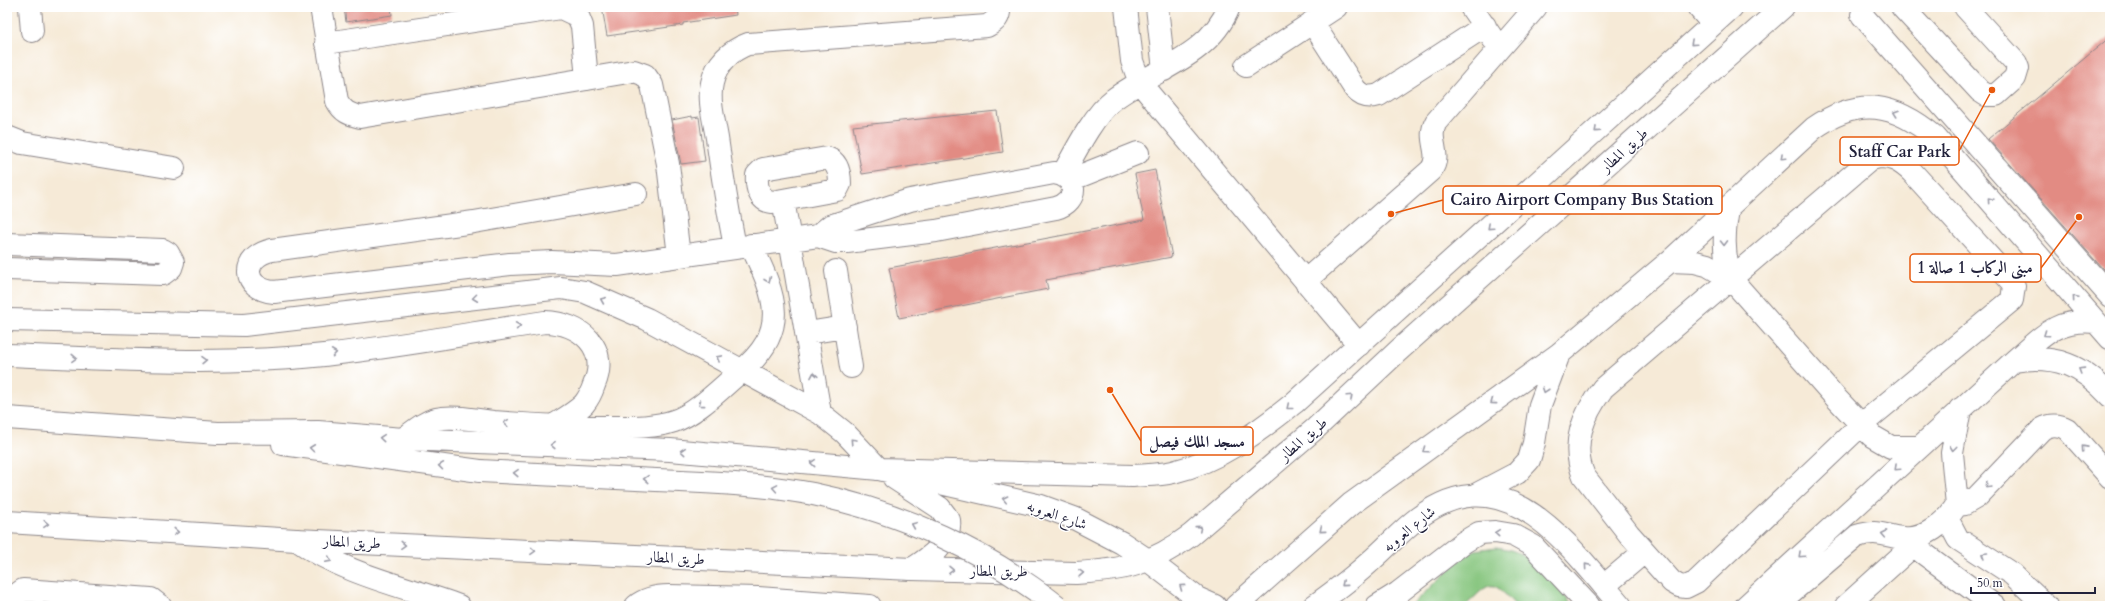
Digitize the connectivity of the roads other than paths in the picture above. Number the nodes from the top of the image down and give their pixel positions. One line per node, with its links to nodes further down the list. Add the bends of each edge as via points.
1 (30, 7): 18 (street)
2 (321, 7): 19 (street)
3 (998, 7): 39 (street, via 999,15 987,26 748,44 727,56 712,82 711,98 722,179)
4 (1126, 7): 24 (street, via 1132,61)
5 (1157, 7): 22 (street)
6 (1229, 7): 22 (street, via 1224,19 1208,40)
7 (1471, 7): 17 (street)
8 (1536, 7): 20 (street)
9 (1698, 7): 16 (street)
10 (1732, 7): 16 (street)
11 (1783, 7): 54 (street, طريق المطار)
12 (1902, 7): 13 (street, via 1980,91 1986,95 1996,95 2015,78 2018,68)
13 (1965, 7)
14 (1322, 13): 17 (street, via 1355,89 1362,96 1373,97); 21 (street)
15 (1862, 15): 25 (street)
16 (1713, 24): 50 (street, one-way to 50)
17 (1484, 26): 20 (street)
18 (32, 31)
19 (326, 43): 23 (street, via 560,8 578,16 582,26); 23 (street, via 341,110 360,117)
20 (1500, 48): 45 (street, via 1436,122 1431,134 1436,159 1431,170)
21 (1246, 66)
22 (1164, 70): 24 (street)
23 (588, 79): 40 (street, via 634,71 646,75 652,85 668,164)
24 (1140, 83): 30 (street, via 1114,99 1104,109 1079,144); 45 (street)
25 (1967, 134): 27 (street); 46 (street)
26 (7, 137): 29 (street, via 22,143)
27 (1947, 152): 34 (street, one-way to 34, via 1916,122 1896,112 1874,107 1853,109 1831,117 1814,128); 51 (street, one-way to 27)
28 (1138, 153): 30 (street)
29 (174, 168)
30 (1067, 177): 33 (street, via 1042,174 927,196); 35 (street, via 1074,189 1072,198 1065,205 936,231)
31 (636, 194): 40 (street, via 474,222 261,253 253,259 249,267 250,277 254,285 264,291 274,292 510,264 552,262 617,265)
32 (783, 200): 37 (street)
33 (894, 205): 35 (street); 36 (street, via 830,226)
34 (1729, 206): 41 (street); 44 (street, one-way to 44, via 1724,248)
35 (899, 235): 36 (street, via 848,242 836,242)
36 (818, 236): 37 (street)
37 (790, 239): 39 (street); 52 (street)
38 (7, 244): 42 (street, via 163,250 173,262 171,268 162,274)
39 (743, 246): 40 (street); 60 (street, one-way to 60, via 769,282 774,309 768,342)
40 (679, 256)
41 (1670, 260): 44 (street, via 1706,265); 55 (street)
42 (7, 269)
43 (836, 271): 49 (street)
44 (1731, 279): 67 (street); 67 (street, via 1871,159 1889,157 1898,160 1908,169 2011,281 2014,295 2007,306); 79 (street, via 1603,388 1585,416 1580,432 1579,466 1584,476)
45 (1305, 281): 53 (street)
46 (2110, 296)
47 (7, 320): 48 (street)
48 (50, 323): 57 (street); 60 (street, one-way to 48, via 647,319 585,292 561,288 244,325)
49 (845, 327): 52 (street); 59 (street)
50 (1379, 327): 53 (street); 54 (street)
51 (2103, 330): 58 (street, one-way to 58, via 2080,320 2058,325)
52 (807, 333): 64 (street, one-way to 52)
53 (1359, 345): 61 (street)
54 (1398, 351): 65 (street, طريق المطار, one-way to 54)
55 (1559, 354): 74 (street, one-way to 74, via 1540,405 1529,460 1517,473); 91 (street, one-way to 91, via 1351,504)
56 (7, 355): 57 (street)
57 (49, 357): 68 (street, one-way to 68, via 156,361 284,358 324,355 545,322 560,323 576,329 591,341 599,358 599,375 584,404)
58 (2014, 360): 62 (street, one-way to 58, via 2090,376 2076,367 2044,359); 63 (street)
59 (851, 367)
60 (742, 371): 64 (street); 68 (street, one-way to 68, via 703,403 675,421 642,427)
61 (1308, 390): 65 (street); 72 (street, one-way to 72, via 1274,419 1214,458 1172,472 1133,476)
62 (2110, 396)
63 (1960, 409): 71 (street); 75 (street, one-way to 75, via 1952,453)
64 (820, 413): 72 (street, one-way to 64, via 845,433)
65 (1331, 414): 80 (street, طريق المطار, one-way to 65, via 1170,551 1191,535)
66 (7, 418): 69 (street)
67 (1861, 425): 71 (street, via 1872,436 1891,447); 79 (street, via 1692,585 1679,586 1672,582)
68 (551, 427): 70 (street, one-way to 70, via 437,419 420,426)
69 (218, 433): 70 (street, one-way to 69, via 318,432); 89 (street, one-way to 69, bridge, via 995,564 952,541 861,506 814,494 766,486 717,482 480,471)
70 (403, 439): 72 (street, one-way to 70, via 670,450)
71 (1919, 447): 96 (street, one-way to 96)
72 (879, 469): 80 (street, شارع العروبه, one-way to 72, via 1100,530 1054,511); 81 (street, via 940,508 949,520 948,533 944,541)
73 (2110, 477): 75 (street, one-way to 75, via 2067,429 2054,425 2042,429 1977,497)
74 (1478, 494): 82 (street, شارع العروبه, one-way to 74, via 1564,539 1545,522 1520,506 1500,498); 92 (street, شارع العروبه, one-way to 92, via 1438,505 1418,518 1349,580)
75 (1952, 511): 78 (street, via 1930,532); 100 (street, one-way to 75, via 2012,574 1958,539)
76 (7, 522): 77 (street, طريق المطار, one-way to 77)
77 (296, 540): 81 (street, طريق المطار, one-way to 81); 86 (street, one-way to 86, via 349,569)
78 (1916, 541): 97 (street, one-way to 97, via 1882,532 1857,536); 98 (street); 99 (street, via 1923,553)
79 (1644, 552): 82 (street)
80 (1149, 561): 81 (street, طريق المطار, one-way to 80, via 1076,573 1127,568); 90 (street, شارع العروبه, one-way to 80, via 1197,598)
81 (912, 569)
82 (1604, 586): 95 (street, شارع العروبه)
83 (105, 601): 84 (street, via 23,590 12,598); 85 (street, via 151,599)
84 (9, 606)
85 (160, 606)
86 (459, 606)
87 (636, 606): 88 (street, via 656,596 669,596 758,598)
88 (870, 606)
89 (1057, 606)
90 (1215, 606)
91 (1236, 606)
92 (1314, 606)
93 (1377, 606): 94 (street, one-way to 93, via 1534,546 1513,535 1494,532 1480,533 1464,542)
94 (1589, 606)
95 (1621, 606)
96 (1746, 606)
97 (1775, 606)
98 (1846, 606)
99 (1996, 606)
100 (2046, 606)

